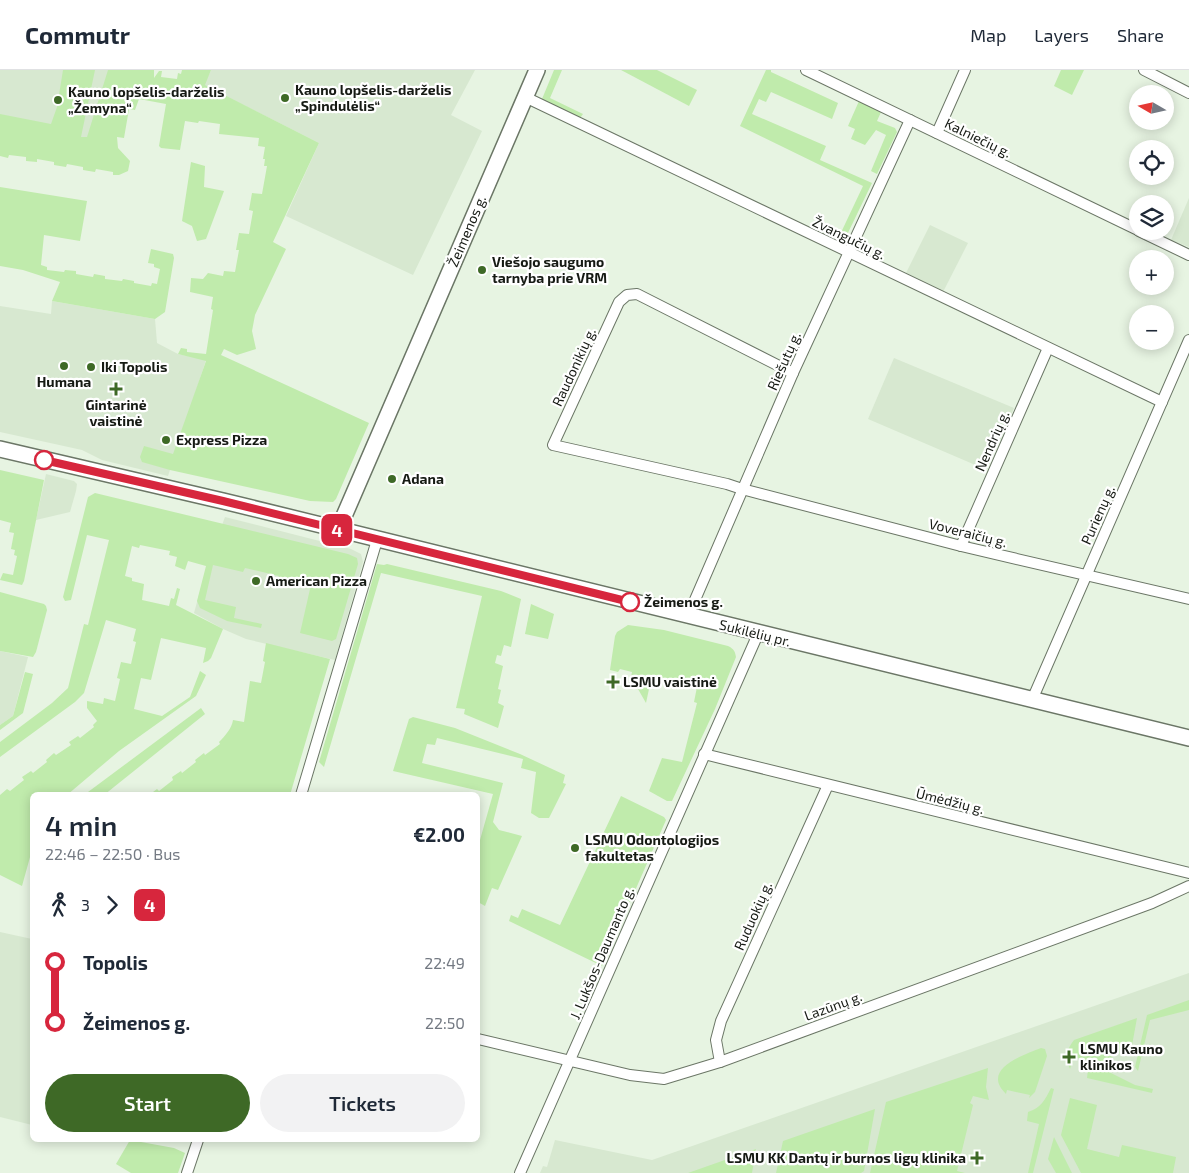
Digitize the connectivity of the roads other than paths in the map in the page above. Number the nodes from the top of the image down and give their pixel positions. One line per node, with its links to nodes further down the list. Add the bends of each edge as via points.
1 (537, 70): 6 (main road, Žeimenos g.)
2 (806, 70): 7 (street, Kalniečių g.)
3 (965, 70): 8 (street)
4 (1144, 70): 5 (street)
5 (1189, 93)
6 (525, 97): 11 (street, Žvangučių g.); 19 (main road, Žeimenos g.)
7 (910, 120): 8 (street, Kalniečių g.); 11 (street, Riešutų g.)
8 (937, 133): 9 (street, Kalniečių g.)
9 (1129, 227)
10 (1157, 240): 12 (street, Kalniečių g.)
11 (848, 253): 14 (street, Žvangučių g.); 15 (street, Riešutų g.)
12 (1189, 255)
13 (1189, 340): 16 (street, Purienų g.)
14 (1048, 348): 16 (street, Žvangučių g.); 21 (street, Nendrių g.)
15 (793, 373): 18 (street, Riešutų g.); 18 (street, Raudonikių g., via 637,294 627,295 619,302 553,446)
16 (1162, 402): 22 (street, Purienų g.)
17 (0, 449): 19 (main road, Sukilėlių pr.)
18 (742, 489): 21 (street, Voveraičių g.); 24 (street, Riešutų g.)
19 (338, 530): 20 (main road, Sukilėlių pr.)
20 (377, 540): 24 (main road, Sukilėlių pr.); 30 (street)
21 (961, 546): 22 (street, Voveraičių g.)
22 (1087, 575): 23 (street, Voveraičių g.); 26 (street, Purienų g.)
23 (1189, 599)
24 (688, 616): 25 (main road, Sukilėlių pr.)
25 (758, 634): 26 (main road, Sukilėlių pr.); 28 (street, J. Lukšos-Daumanto g.)
26 (1032, 700): 27 (main road, Sukilėlių pr.)
27 (1189, 738)
28 (704, 754): 29 (street, Ūmėdžių g.); 34 (street, J. Lukšos-Daumanto g.)
29 (828, 785): 31 (street, Ūmėdžių g.); 35 (street, Ruduokių g., via 721,1021 716,1040)
30 (302, 792)
31 (1189, 873)
32 (1189, 886): 35 (street, Lazūnų g., via 1152,903)
33 (480, 1039): 34 (street, Lazūnų g.)
34 (570, 1061): 35 (street, Lazūnų g., via 664,1080); 38 (street, J. Lukšos-Daumanto g.)
35 (720, 1062)
36 (197, 1142): 37 (street)
37 (187, 1173)
38 (520, 1173)

